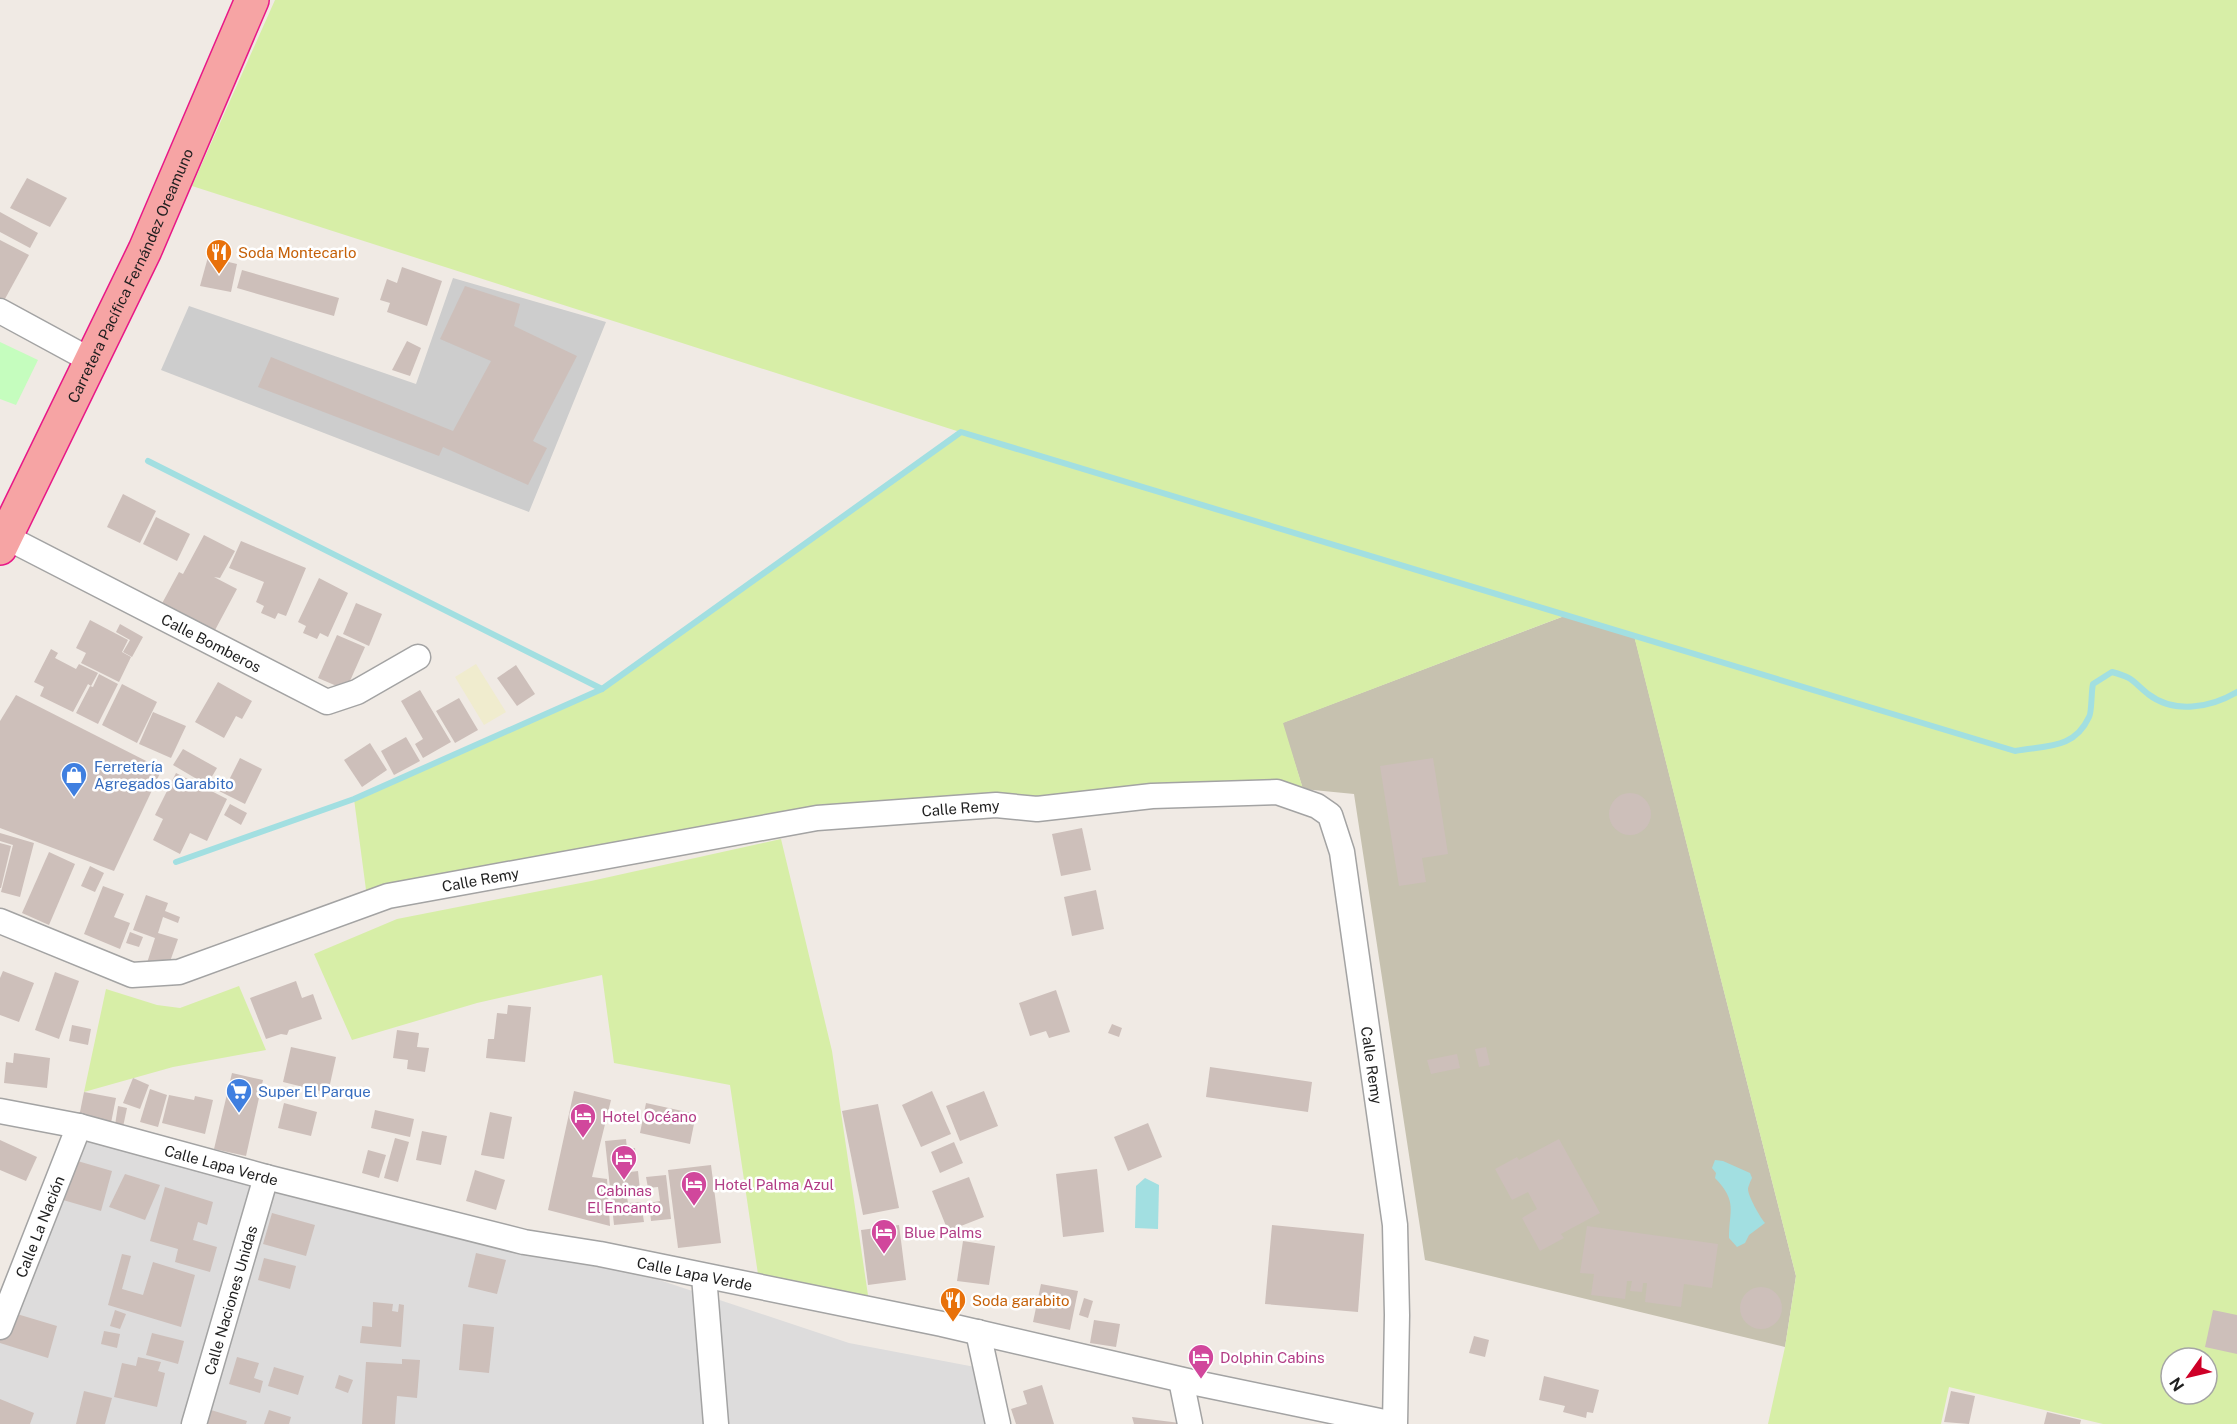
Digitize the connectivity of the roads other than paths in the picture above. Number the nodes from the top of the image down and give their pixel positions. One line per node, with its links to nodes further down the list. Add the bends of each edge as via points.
1 (252, 0): 3 (highway, Carretera Pacífica Fernández Oreamuno, via 145,250)
2 (0, 311): 3 (street)
3 (92, 361): 4 (highway, Carretera Pacífica Fernández Oreamuno)
4 (6, 526): 5 (street, Calle Bomberos, via 327,702 357,692)
5 (418, 657)
6 (0, 921): 18 (street, Calle Remy, via 132,975 179,972 388,896 817,818 996,805 1037,809 1152,796 1277,792 1287,795 1330,814 1342,852 1395,1225)
7 (0, 1111): 8 (street, Calle Lapa Verde)
8 (80, 1126): 9 (street, Calle Lapa Verde); 11 (street, Calle La Nación)
9 (266, 1177): 10 (street, Calle Lapa Verde, via 524,1242); 14 (street, Calle Naciones Unidas)
10 (704, 1276): 12 (street, Calle Lapa Verde); 15 (street)
11 (0, 1327)
12 (978, 1332): 13 (street, Calle Lapa Verde); 16 (street)
13 (1181, 1380): 17 (street); 18 (street, Calle Lapa Verde)
14 (194, 1424)
15 (716, 1424)
16 (998, 1424)
17 (1190, 1424)
18 (1394, 1424)

